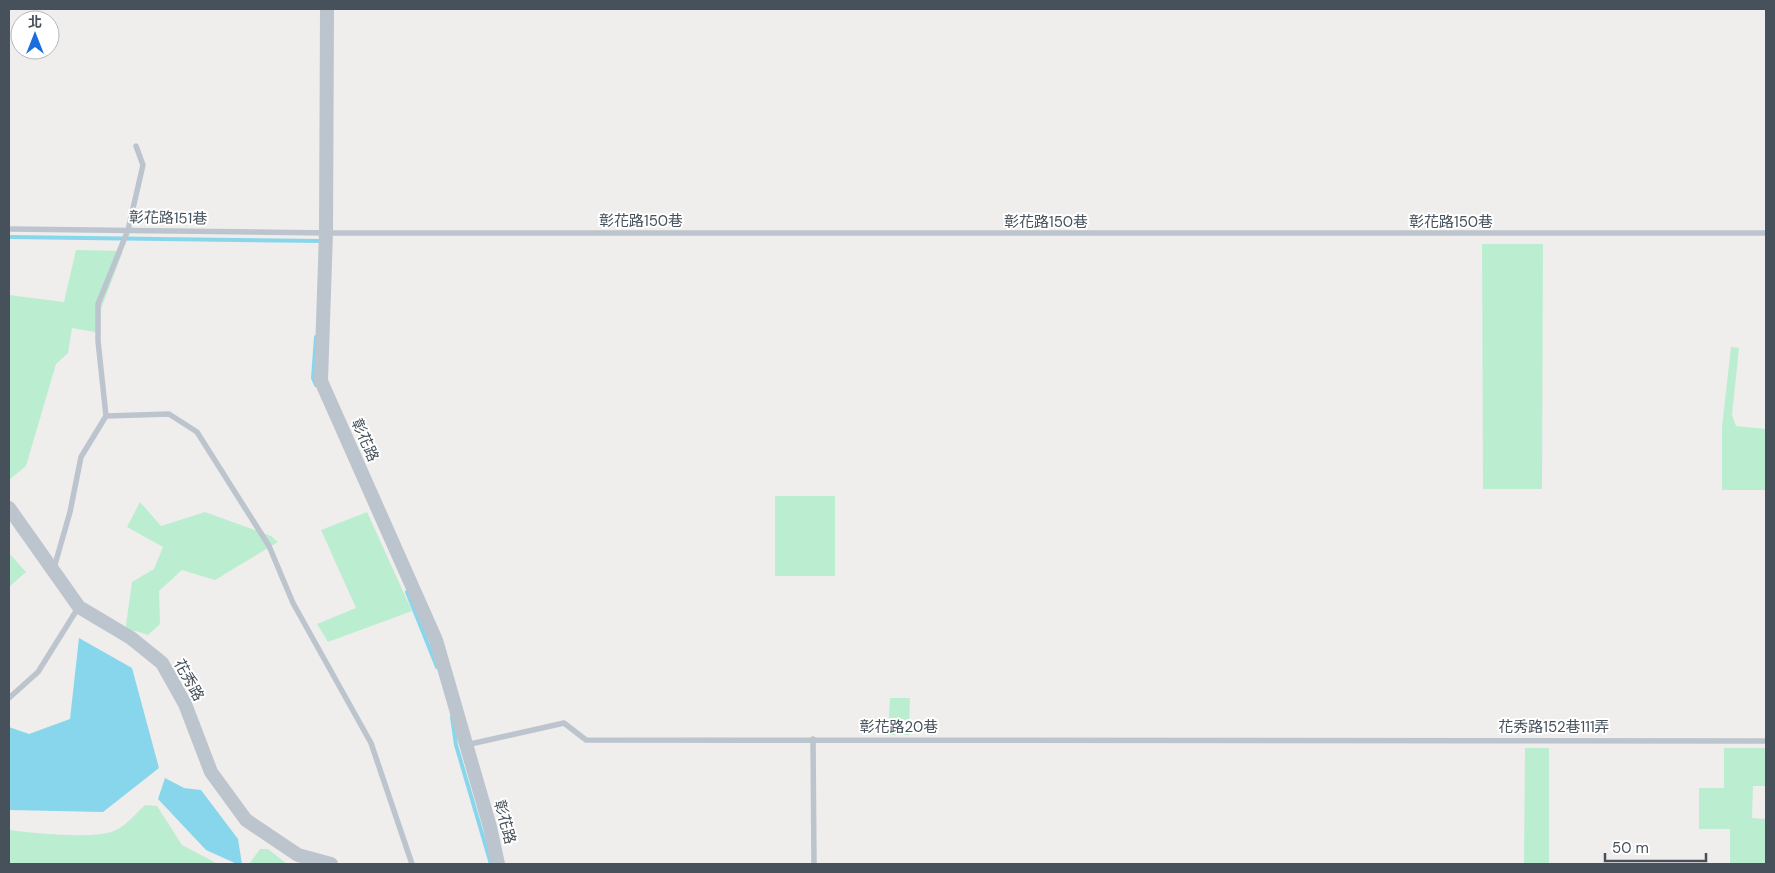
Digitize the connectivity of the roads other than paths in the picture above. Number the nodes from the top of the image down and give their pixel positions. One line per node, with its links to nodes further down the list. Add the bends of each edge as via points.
1 (327, 9): 5 (street, 彰花路)
2 (136, 146): 4 (lane, via 143,165)
3 (9, 229): 4 (lane, 彰花路151巷)
4 (128, 230): 5 (lane, 彰花路151巷); 7 (lane, via 98,304 98,341)
5 (326, 233): 6 (lane, 彰花路150巷); 15 (street, 彰花路, via 321,381 436,640)
6 (1766, 233)
7 (106, 416): 9 (lane, via 81,457); 17 (lane, via 170,414 197,432 269,546 293,603 371,743)
8 (9, 508): 9 (street, 花秀路)
9 (53, 572): 10 (street, 花秀路)
10 (78, 607): 11 (lane, via 38,672); 16 (street, 花秀路, via 131,638 162,663 185,704 211,772 246,820 298,855)
11 (9, 698)
12 (1342, 739): 13 (lane, 彰花路20巷); 14 (lane, 花秀路152巷111弄)
13 (813, 740): 15 (lane, 彰花路20巷, via 586,740 564,723); 19 (lane)
14 (1766, 741)
15 (466, 745): 18 (street, 彰花路)
16 (331, 864)
17 (412, 864)
18 (498, 864)
19 (814, 864)

